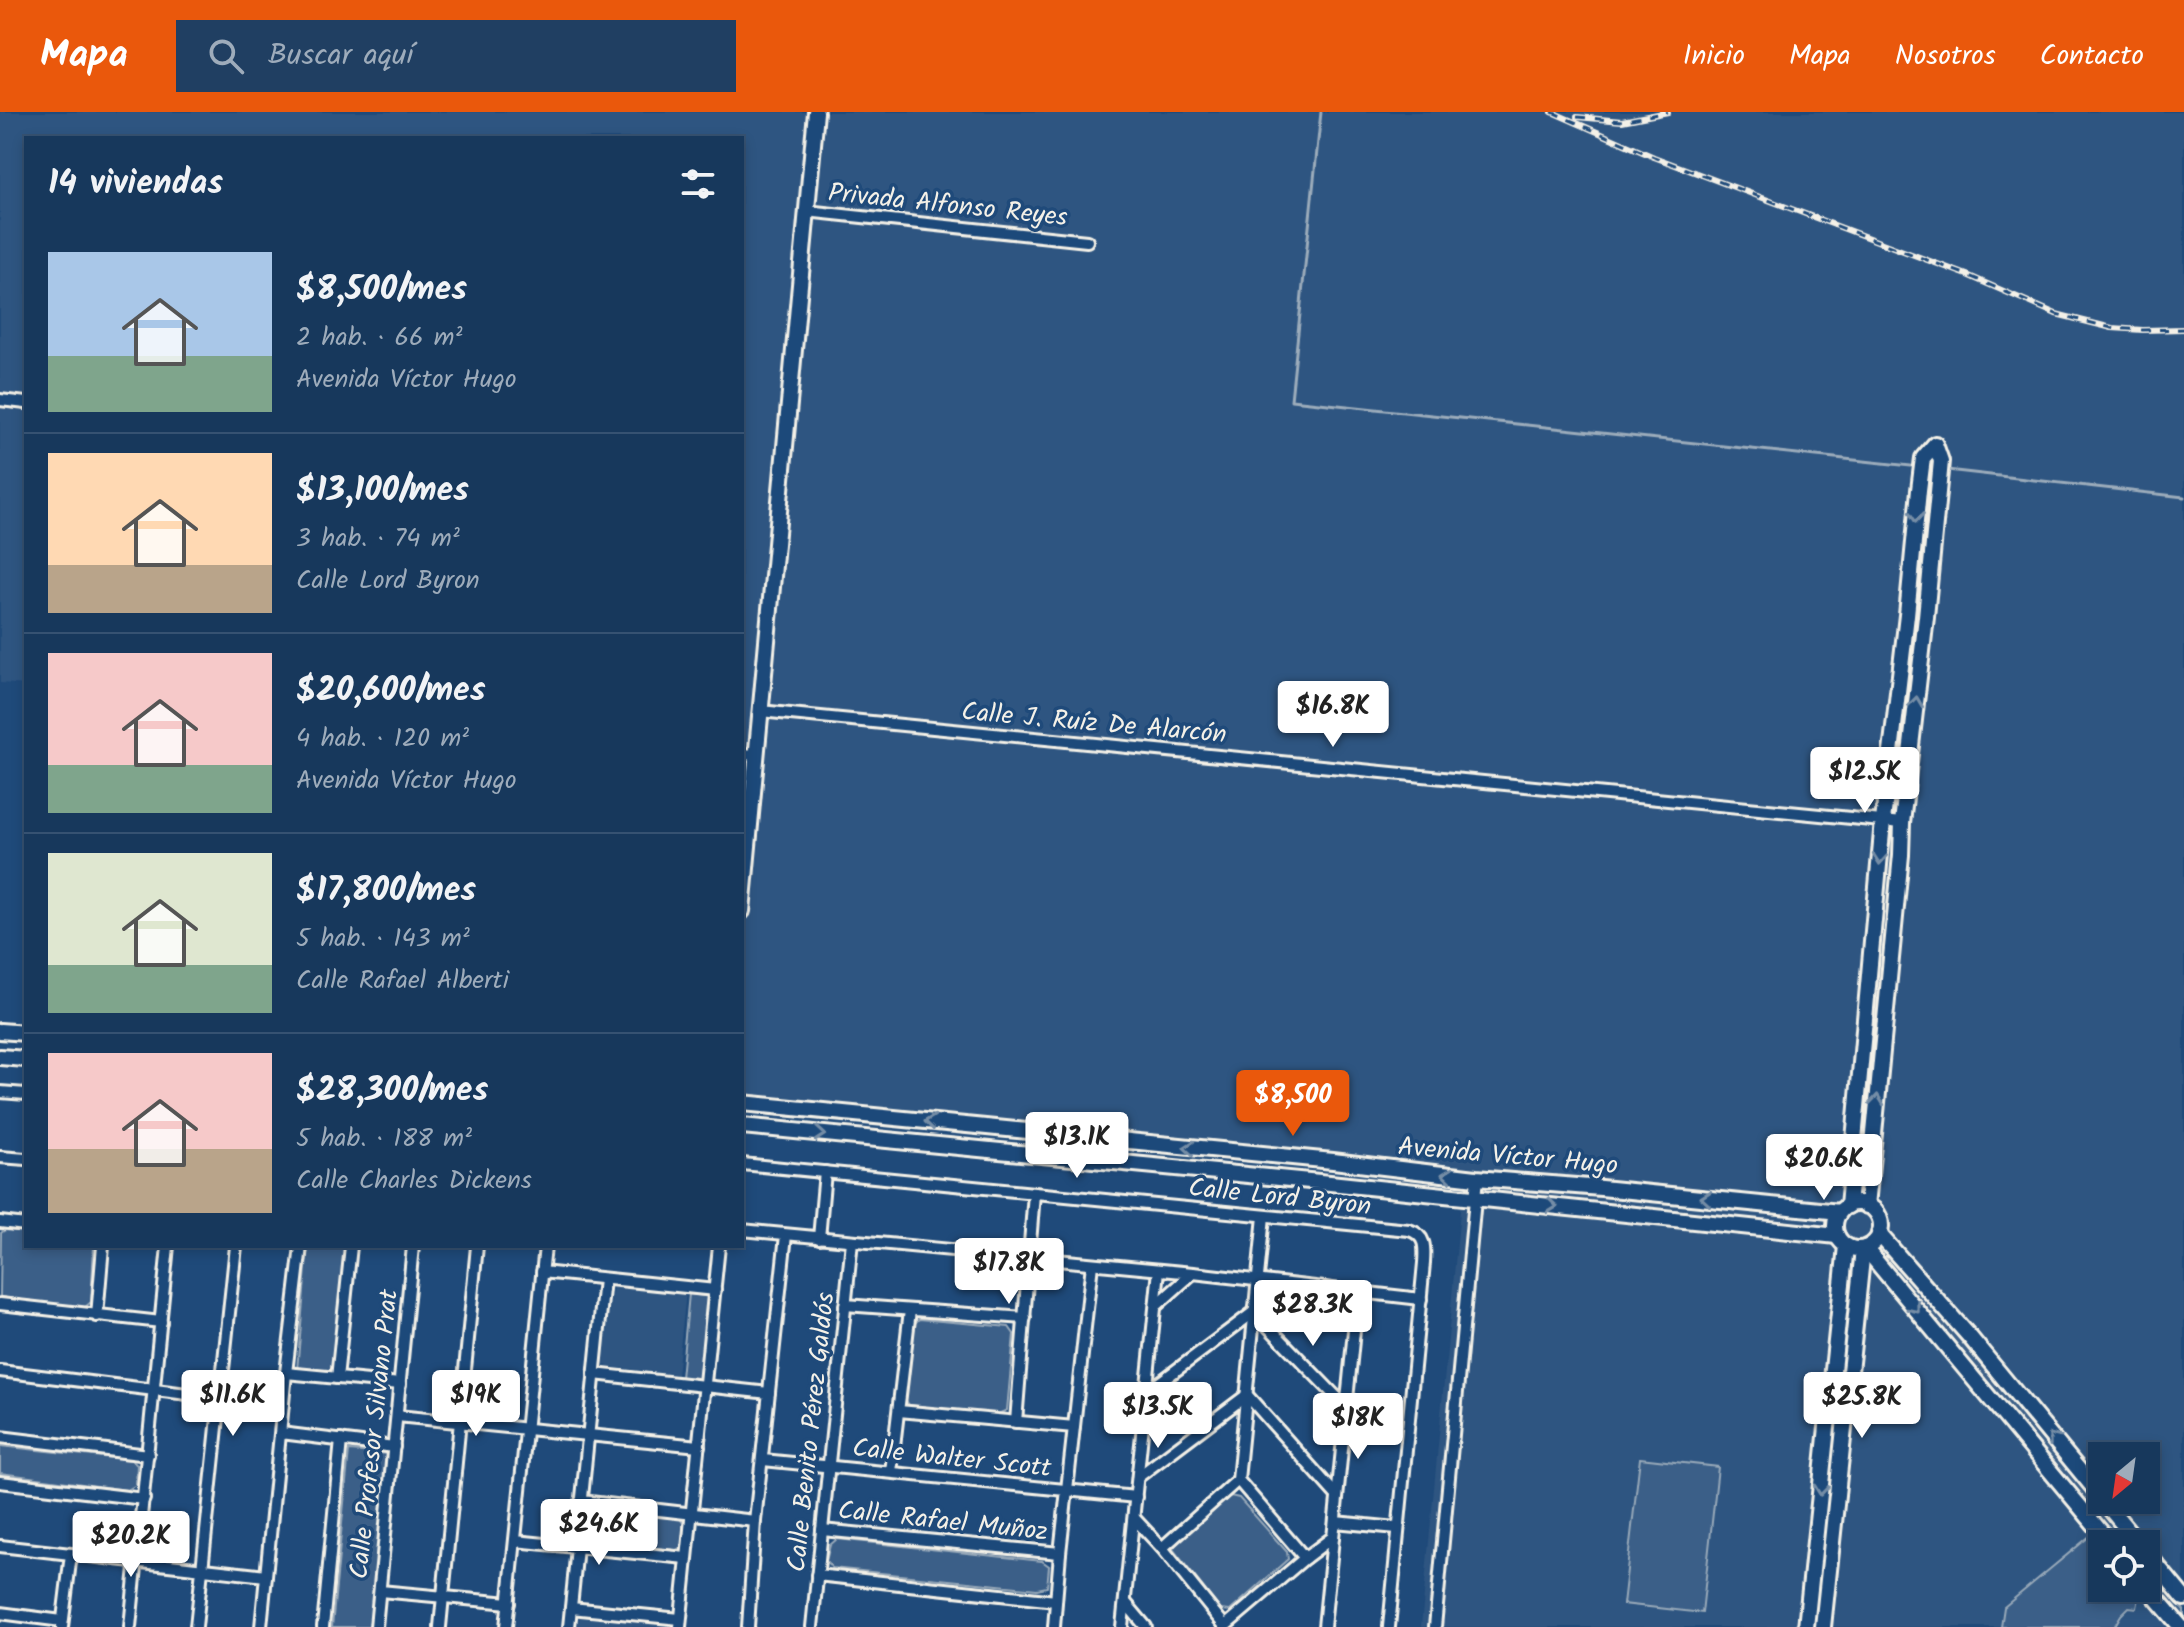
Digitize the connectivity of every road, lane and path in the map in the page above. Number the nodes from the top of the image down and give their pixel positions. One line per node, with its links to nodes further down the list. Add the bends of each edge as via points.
1 (816, 112): 2 (street)
2 (806, 211): 3 (street, Privada Alfonso Reyes); 8 (street)
3 (1087, 241)
4 (0, 400): 5 (street)
5 (24, 403)
6 (1919, 490): 7 (street); 7 (street, via 1923,458 1935,444 1941,461); 10 (street, one-way to 10)
7 (1937, 492): 11 (street, one-way to 7)
8 (760, 711): 9 (street); 10 (street, Calle J. Ruíz De Alarcón)
9 (749, 755): 12 (street)
10 (1883, 821): 11 (street, Calle J. Ruíz De Alarcón); 30 (street, one-way to 30)
11 (1902, 823): 29 (street, one-way to 11)
12 (744, 866)
13 (0, 1031): 14 (street)
14 (24, 1033)
15 (0, 1057): 16 (street)
16 (24, 1059)
17 (0, 1092): 18 (street)
18 (24, 1094)
19 (744, 1103): 25 (street, Avenida Víctor Hugo, one-way to 19)
20 (744, 1126): 28 (street, Avenida Víctor Hugo, one-way to 28)
21 (0, 1157): 22 (street)
22 (24, 1159)
23 (744, 1164): 24 (street, Calle Lord Byron)
24 (825, 1172): 27 (street, Calle Lord Byron); 38 (street)
25 (1477, 1178): 26 (street, Avenida Víctor Hugo); 28 (street)
26 (1601, 1188): 30 (street, Avenida Víctor Hugo, one-way to 26); 31 (street)
27 (1034, 1193): 32 (street, Calle Lord Byron); 51 (street)
28 (1475, 1198): 31 (street, Avenida Víctor Hugo, one-way to 31); 160 (street)
29 (1867, 1206): 30 (street); 36 (street, via 1879,1220)
30 (1844, 1209): 40 (street, via 1835,1224)
31 (1600, 1211): 40 (street, Avenida Víctor Hugo)
32 (1264, 1216): 57 (street); 61 (street, Calle Lord Byron, via 1420,1235 1425,1245)
33 (0, 1222): 34 (street)
34 (24, 1225)
35 (744, 1230): 37 (street)
36 (1879, 1234): 50 (street); 102 (street, one-way to 36)
37 (786, 1235): 38 (street); 79 (street)
38 (819, 1238): 39 (street)
39 (852, 1241): 51 (street); 63 (street, Calle Benito Pérez Galdós)
40 (1841, 1241): 50 (street); 161 (street, one-way to 161)
41 (103, 1248): 67 (street)
42 (168, 1248): 69 (street)
43 (236, 1248): 81 (street)
44 (301, 1248): 72 (street)
45 (351, 1248): 74 (street)
46 (413, 1248): 75 (street, Calle Profesor Silvano Prat)
47 (477, 1248): 86 (street)
48 (545, 1248): 54 (street)
49 (719, 1248): 59 (street)
50 (1864, 1248): 116 (street, one-way to 116); 162 (street)
51 (1030, 1258): 52 (street); 68 (street)
52 (1092, 1264): 53 (street); 88 (street)
53 (1159, 1270): 55 (street); 64 (street)
54 (542, 1272): 56 (street); 89 (street)
55 (1193, 1273): 57 (street); 64 (street)
56 (604, 1279): 59 (street); 73 (street)
57 (1257, 1280): 58 (street); 66 (street)
58 (1325, 1288): 60 (street); 70 (street)
59 (715, 1290): 76 (street)
60 (1358, 1291): 61 (street); 70 (street)
61 (1421, 1299): 114 (street, Calle Lord Byron)
62 (0, 1304): 67 (street)
63 (845, 1305): 65 (street); 98 (street, Calle Benito Pérez Galdós)
64 (1156, 1306): 78 (street)
65 (910, 1310): 68 (street); 84 (street)
66 (1254, 1312): 78 (street); 80 (street); 83 (street)
67 (97, 1316): 69 (street)
68 (1025, 1318): 87 (street)
69 (161, 1322): 77 (street)
70 (1355, 1327): 83 (street)
71 (0, 1371): 77 (street)
72 (286, 1373): 74 (street); 82 (street)
73 (594, 1374): 76 (street); 91 (street)
74 (337, 1378): 75 (street)
75 (400, 1384): 85 (street, Calle Profesor Silvano Prat)
76 (706, 1386): 79 (street); 94 (street)
77 (155, 1390): 81 (street); 96 (street)
78 (1147, 1392): 100 (street)
79 (769, 1393): 97 (street)
80 (1247, 1395): 100 (street); 101 (street); 105 (street)
81 (220, 1398): 82 (street); 129 (street)
82 (283, 1403): 90 (street)
83 (1346, 1407): 105 (street)
84 (899, 1411): 87 (street); 99 (street)
85 (397, 1416): 86 (street); 95 (street, Calle Profesor Silvano Prat)
86 (461, 1422): 89 (street); 133 (street)
87 (1016, 1422): 88 (street)
88 (1074, 1427): 104 (street)
89 (527, 1429): 91 (street); 119 (street)
90 (281, 1433): 93 (street); 131 (street)
91 (587, 1435): 94 (street); 108 (street)
92 (0, 1437): 96 (street)
93 (341, 1440): 95 (street); 149 (street)
94 (699, 1446): 109 (street)
95 (394, 1447): 132 (street, Calle Profesor Silvano Prat)
96 (148, 1455): 107 (street)
97 (763, 1460): 98 (street, Calle Walter Scott); 112 (street)
98 (827, 1466): 99 (street, Calle Walter Scott); 115 (street, Calle Benito Pérez Galdós)
99 (891, 1472): 104 (street, Calle Walter Scott)
100 (1138, 1477): 106 (street)
101 (1238, 1480): 122 (street); 126 (street)
102 (2088, 1481)
103 (0, 1482): 107 (street)
104 (1068, 1490): 106 (street, Calle Walter Scott); 123 (street)
105 (1337, 1496): 113 (street)
106 (1136, 1497): 111 (street)
107 (144, 1499): 127 (street)
108 (581, 1501): 109 (street); 121 (street)
109 (692, 1513): 112 (street); 125 (street)
110 (2115, 1514): 117 (street)
111 (1134, 1518): 122 (street); 136 (street)
112 (755, 1521): 154 (street)
113 (1335, 1522): 114 (street); 118 (street)
114 (1397, 1528): 159 (street, Calle Lord Byron)
115 (822, 1530): 123 (street, Calle Rafael Muñoz); 130 (street, Calle Benito Pérez Galdós)
116 (2099, 1530)
117 (2128, 1530)
118 (1333, 1537): 126 (street); 144 (street)
119 (515, 1541): 121 (street); 138 (street)
120 (0, 1546): 124 (street)
121 (577, 1548): 125 (street); 139 (street)
122 (1162, 1548): 143 (street)
123 (1060, 1553): 135 (street)
124 (71, 1554): 127 (street); 142 (street)
125 (686, 1558): 141 (street)
126 (1305, 1558): 143 (street)
127 (138, 1563): 129 (street); 146 (street)
128 (2160, 1569): 134 (street)
129 (202, 1570): 131 (street); 147 (street)
130 (817, 1575): 135 (street); 155 (street, Calle Benito Pérez Galdós)
131 (266, 1576): 148 (street)
132 (380, 1591): 133 (street); 150 (street, Calle Profesor Silvano Prat)
133 (443, 1598): 138 (street); 151 (street)
134 (2184, 1598)
135 (1056, 1601): 156 (street)
136 (1125, 1602): 157 (street); 158 (street)
137 (2160, 1602): 145 (street)
138 (509, 1603): 152 (street)
139 (571, 1608): 141 (street); 153 (street)
140 (0, 1613): 142 (street)
141 (680, 1623)
142 (62, 1624)
143 (1224, 1626)
144 (1323, 1626)
145 (2180, 1626)
146 (130, 1627)
147 (196, 1627)
148 (261, 1627)
149 (323, 1627)
150 (376, 1627)
151 (440, 1627)
152 (506, 1627)
153 (569, 1627)
154 (748, 1627)
155 (812, 1627)
156 (1054, 1627)
157 (1122, 1627)
158 (1146, 1627)
159 (1389, 1627)
160 (1435, 1627)
161 (1806, 1627)
162 (1823, 1627)

